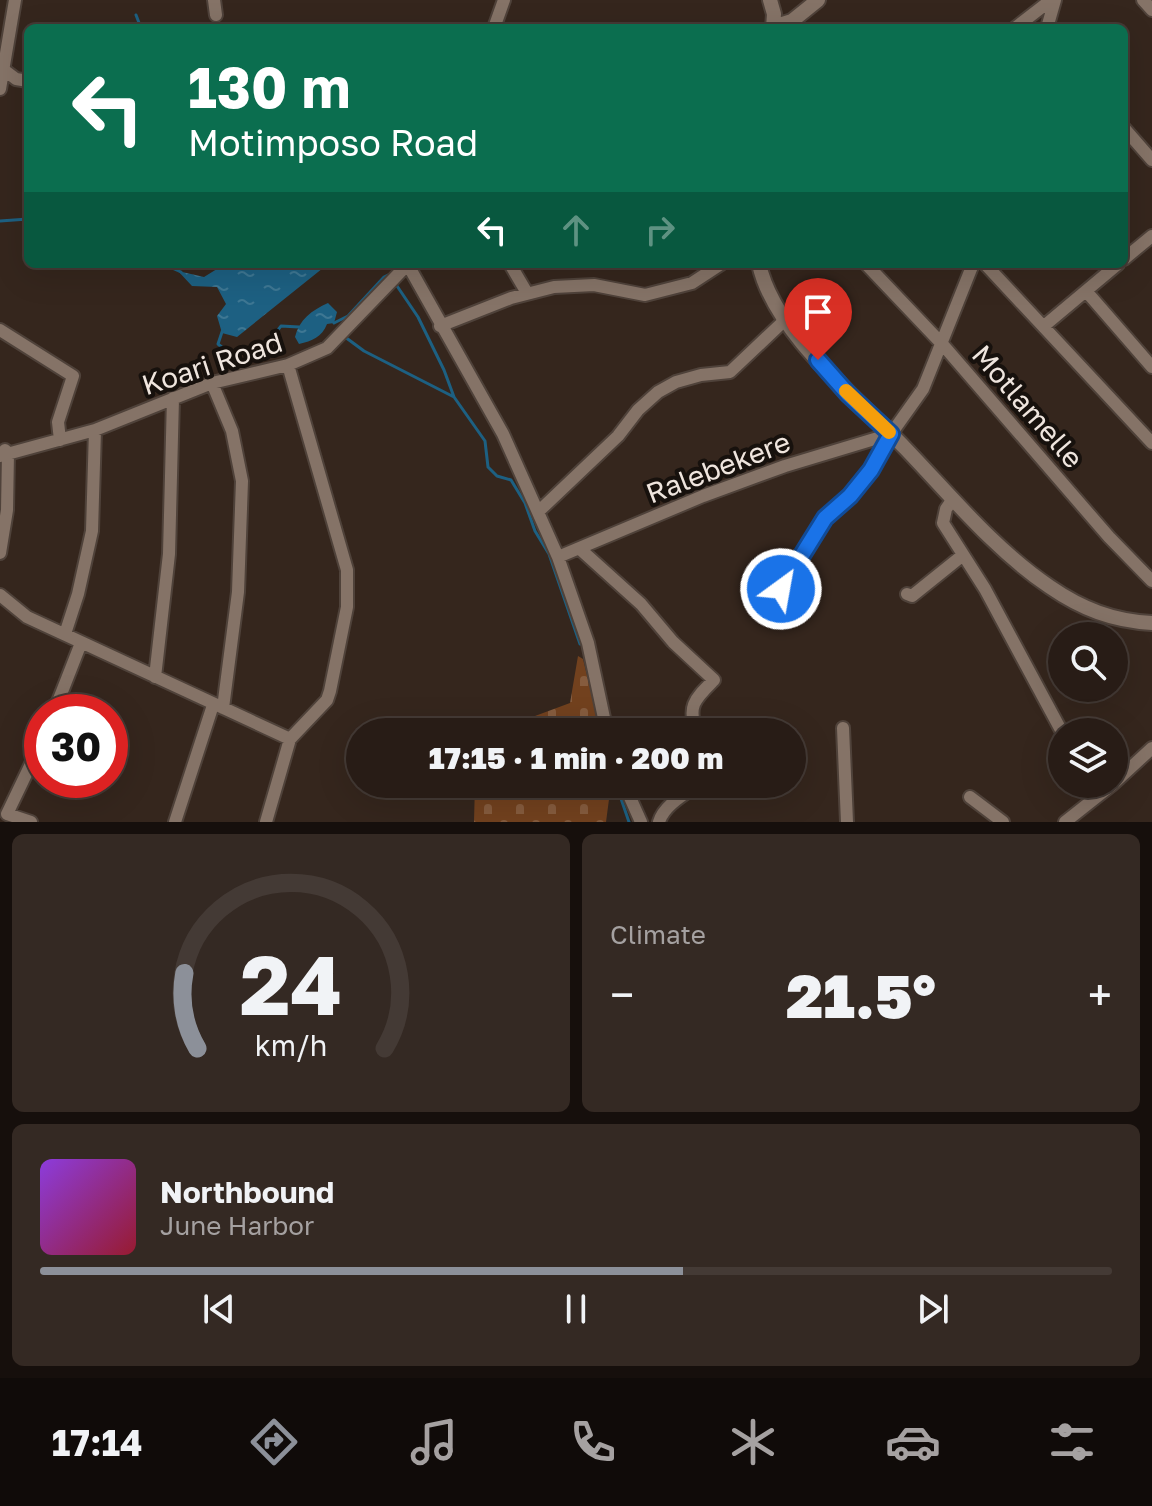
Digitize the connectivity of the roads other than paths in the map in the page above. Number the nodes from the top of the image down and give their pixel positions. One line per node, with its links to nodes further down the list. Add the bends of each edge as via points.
1 (15, 0): 15 (street)
2 (214, 0): 9 (street)
3 (504, 0): 10 (street)
4 (770, 0): 11 (street)
5 (818, 0): 12 (street)
6 (1053, 0): 13 (street); 14 (street)
7 (1143, 0): 8 (street)
8 (1152, 10)
9 (216, 15)
10 (495, 24)
11 (773, 24)
12 (782, 24)
13 (1020, 24)
14 (1048, 24)
15 (4, 70): 16 (street); 17 (street)
16 (24, 80)
17 (0, 89)
18 (1128, 133): 19 (street)
19 (1152, 160)
20 (1152, 236): 21 (street)
21 (1128, 256)
22 (404, 268): 38 (street, Koari Road, via 327,348)
23 (410, 268): 34 (street)
24 (512, 268): 32 (street)
25 (715, 268): 32 (street, via 692,283 645,295 594,285)
26 (760, 268): 33 (street)
27 (870, 268): 37 (street, Motlamelle)
28 (972, 268): 37 (street)
29 (989, 268): 35 (street)
30 (1113, 268): 31 (street)
31 (1086, 291): 35 (street); 39 (street)
32 (527, 293): 34 (street)
33 (786, 319): 43 (street, via 848,394); 48 (street, via 730,372 688,379 658,392)
34 (440, 326): 48 (street, via 503,434)
35 (1044, 326): 45 (street)
36 (0, 330): 44 (street, via 73,376 58,422)
37 (943, 345): 43 (street, via 923,389); 53 (street, Motlamelle)
38 (288, 365): 40 (street, Koari Road); 67 (street, via 347,570 347,607 327,700)
39 (1152, 367)
40 (212, 383): 41 (street, Koari Road); 62 (street, via 232,431 242,481 238,592)
41 (173, 398): 42 (street, Koari Road); 60 (street, via 169,554)
42 (95, 430): 44 (street, Koari Road); 58 (street, via 92,531)
43 (891, 434): 47 (street); 49 (street, Ralebekere, via 703,496); 56 (street, via 871,470 825,518)
44 (60, 440): 46 (street, Koari Road)
45 (1152, 443)
46 (3, 452): 50 (street, via 7,510)
47 (953, 499): 51 (street, via 943,523); 57 (street, via 1049,587 1101,614)
48 (539, 511): 52 (street)
49 (580, 549): 52 (street, Ralebekere); 64 (street, via 714,680 696,699)
50 (0, 553)
51 (963, 555): 54 (street, via 921,591); 65 (street)
52 (558, 557): 63 (street, via 588,643)
53 (1152, 581)
54 (907, 594)
55 (0, 595): 58 (street, via 27,617)
56 (771, 605)
57 (1152, 623)
58 (65, 634): 59 (street)
59 (81, 643): 60 (street); 61 (street)
60 (155, 677): 62 (street)
61 (61, 694)
62 (218, 706): 67 (street); 76 (street)
63 (604, 718)
64 (692, 718)
65 (1055, 718)
66 (843, 728): 80 (street)
67 (290, 739): 77 (street)
68 (1152, 748): 69 (street)
69 (1128, 768)
70 (24, 779): 75 (street, via 7,814)
71 (970, 797): 81 (street)
72 (630, 798): 78 (street)
73 (679, 798): 79 (street)
74 (1093, 798): 82 (street)
75 (31, 822)
76 (175, 822)
77 (266, 822)
78 (641, 822)
79 (659, 822)
80 (847, 822)
81 (1003, 822)
82 (1065, 822)

